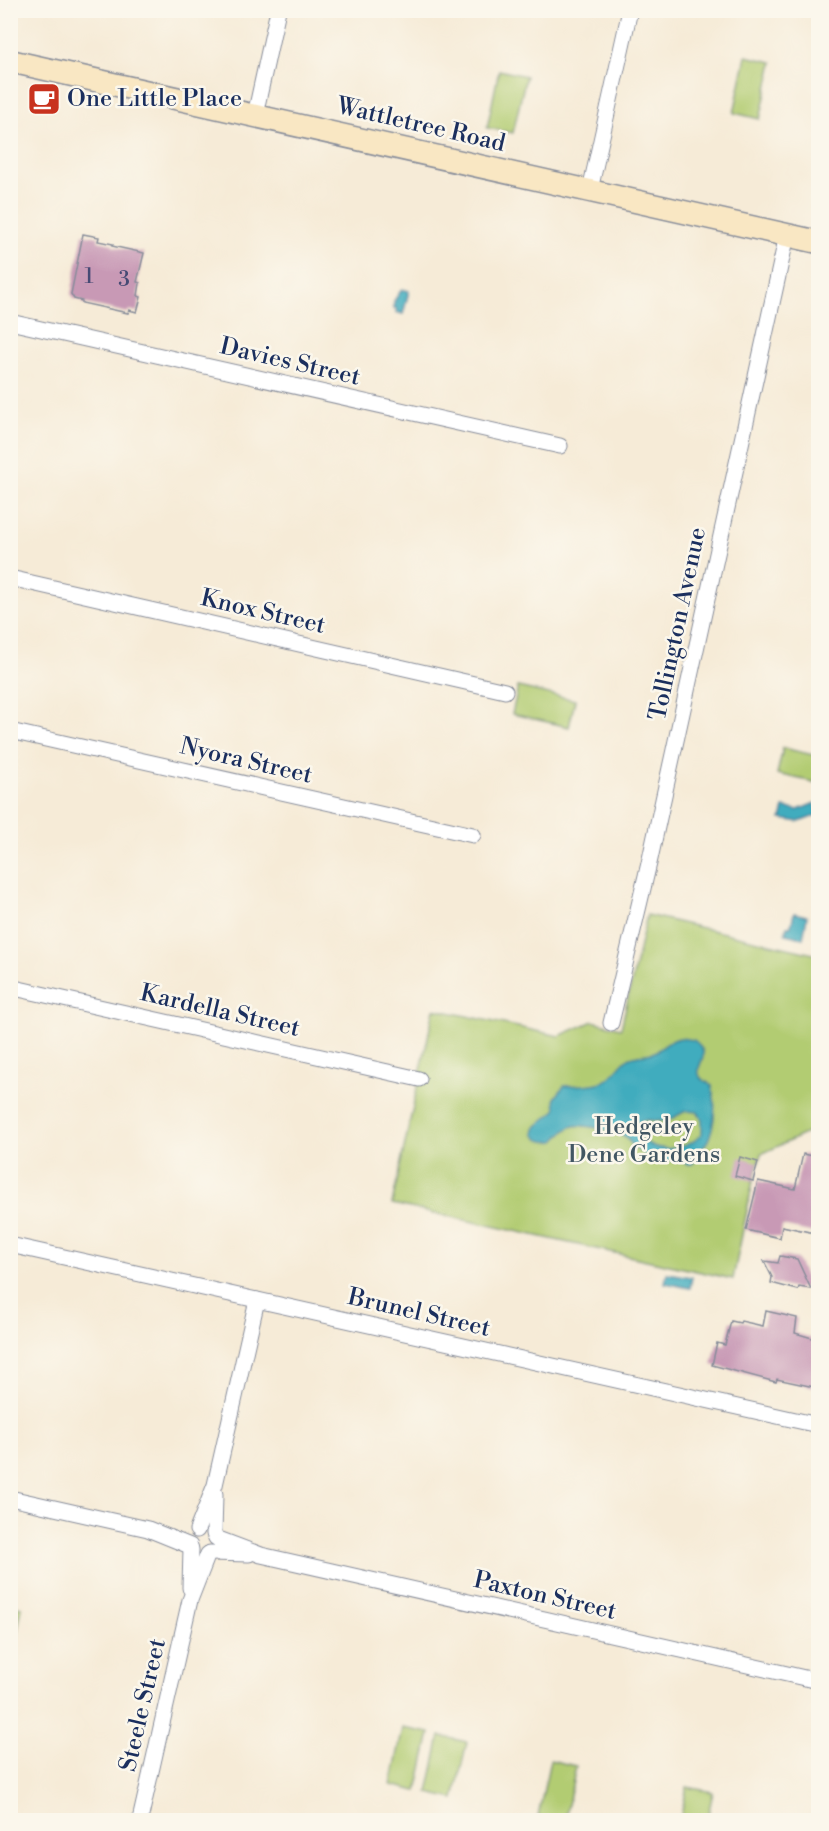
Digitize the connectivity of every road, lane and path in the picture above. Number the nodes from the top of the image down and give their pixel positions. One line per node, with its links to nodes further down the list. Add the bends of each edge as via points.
1 (278, 10): 4 (street)
2 (630, 10): 5 (street)
3 (10, 61): 4 (main road, Wattletree Road)
4 (255, 115): 5 (main road, Wattletree Road)
5 (590, 190): 6 (main road, Wattletree Road)
6 (787, 235): 7 (main road, Wattletree Road); 15 (street, Tollington Avenue)
7 (819, 242)
8 (10, 322): 9 (street, Davies Street)
9 (560, 446)
10 (10, 578): 11 (street, Knox Street)
11 (505, 691)
12 (10, 731): 13 (street, Nyora Street)
13 (472, 835)
14 (10, 987): 16 (street, Kardella Street)
15 (611, 1023)
16 (419, 1079)
17 (10, 1245): 18 (street, Brunel Street)
18 (257, 1300): 19 (street, Brunel Street); 20 (street)
19 (819, 1425)
20 (215, 1485): 23 (street); 24 (street)
21 (10, 1498): 22 (street)
22 (148, 1529): 23 (street); 25 (street)
23 (196, 1530): 24 (street, via 204,1528); 25 (street, via 190,1538)
24 (215, 1536): 26 (street, via 216,1546); 27 (street, Paxton Street)
25 (191, 1548): 26 (street, via 201,1555); 28 (street, Steele Street)
26 (209, 1554): 27 (street, Paxton Street); 28 (street, Steele Street)
27 (261, 1555): 29 (street, Paxton Street)
28 (190, 1600): 30 (street, Steele Street)
29 (819, 1681)
30 (140, 1821)

